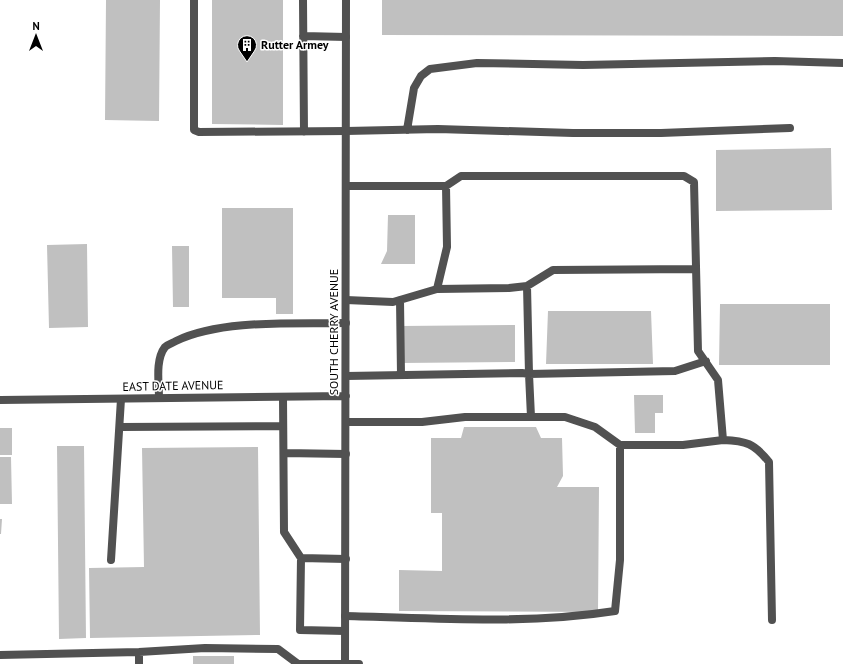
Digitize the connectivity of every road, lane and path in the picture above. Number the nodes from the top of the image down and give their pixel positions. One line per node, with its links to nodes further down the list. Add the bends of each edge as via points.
1 (194, 0): 10 (street, via 194,130)
2 (303, 0): 4 (street)
3 (346, 0): 5 (street, SOUTH CHERRY AVENUE)
4 (303, 36): 5 (street); 10 (street)
5 (346, 37): 9 (street, SOUTH CHERRY AVENUE)
6 (843, 63): 8 (street, via 477,63 430,69 421,76 414,88)
7 (790, 128): 8 (street, via 661,133)
8 (407, 130): 9 (street)
9 (346, 131): 10 (street); 11 (street, SOUTH CHERRY AVENUE)
10 (304, 132)
11 (346, 186): 12 (street); 16 (street, SOUTH CHERRY AVENUE)
12 (446, 186): 13 (street, via 460,176 684,176 694,182); 15 (street, via 448,247)
13 (696, 269): 14 (street, via 553,270); 19 (street, via 698,351)
14 (527, 286): 15 (street); 20 (street)
15 (437, 289): 17 (street)
16 (346, 300): 17 (street); 18 (street, SOUTH CHERRY AVENUE)
17 (400, 300): 21 (street)
18 (346, 323): 22 (street, SOUTH CHERRY AVENUE); 25 (street, via 248,326 210,330 181,338 166,346 160,357)
19 (706, 361): 20 (street, via 674,372); 32 (street, via 718,380)
20 (529, 374): 21 (street); 28 (street)
21 (401, 375): 22 (street)
22 (346, 376): 23 (street, SOUTH CHERRY AVENUE)
23 (346, 396): 24 (street, EAST DATE AVENUE); 29 (street, SOUTH CHERRY AVENUE)
24 (283, 397): 25 (street, EAST DATE AVENUE); 30 (street)
25 (159, 398): 26 (street, EAST DATE AVENUE)
26 (121, 399): 27 (street, EAST DATE AVENUE); 31 (street)
27 (0, 400)
28 (531, 417): 29 (street, via 465,417 422,422); 33 (street, via 565,417 595,427)
29 (346, 422): 35 (street, SOUTH CHERRY AVENUE)
30 (283, 426): 31 (street); 34 (street)
31 (120, 427): 38 (street)
32 (723, 440): 33 (street, via 683,445); 40 (street, via 745,441 759,450 769,462)
33 (620, 445): 39 (street, via 620,560 615,611 548,618)
34 (284, 453): 35 (street); 36 (street, via 284,532)
35 (346, 454): 37 (street, SOUTH CHERRY AVENUE)
36 (300, 558): 37 (street); 41 (street, via 300,630)
37 (346, 559): 39 (street, SOUTH CHERRY AVENUE)
38 (111, 560)
39 (345, 616): 41 (street, SOUTH CHERRY AVENUE)
40 (772, 620)
41 (345, 631): 46 (street, SOUTH CHERRY AVENUE)
42 (139, 652): 43 (street); 44 (street); 45 (street, via 205,648 278,649)
43 (0, 655)
44 (140, 664)
45 (298, 664): 46 (street)
46 (345, 664): 47 (street)
47 (359, 664)

